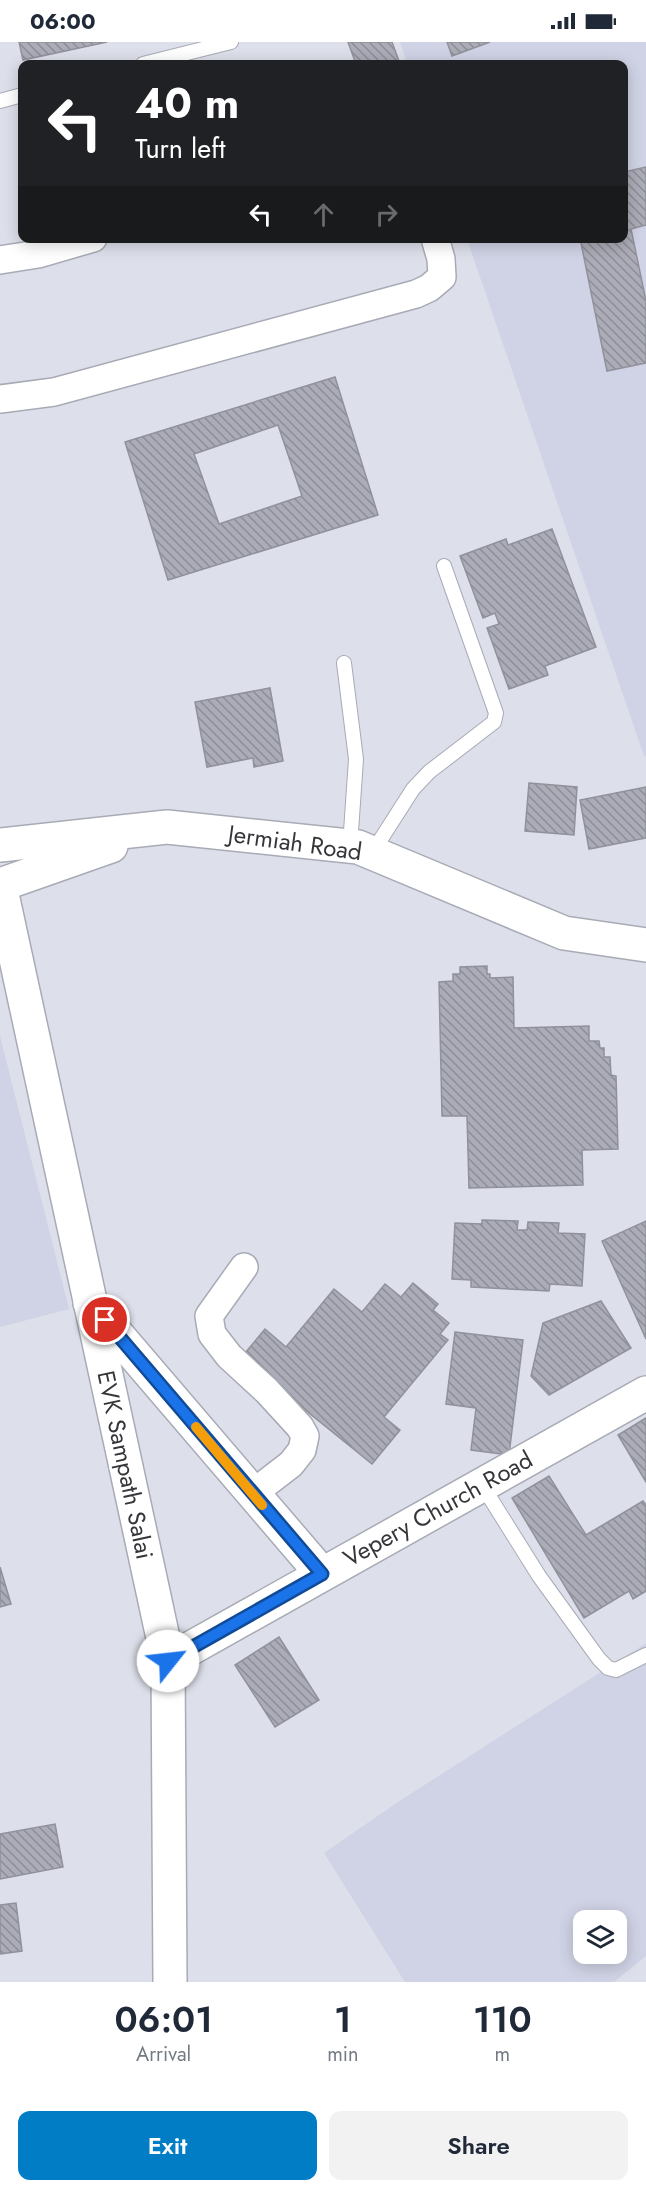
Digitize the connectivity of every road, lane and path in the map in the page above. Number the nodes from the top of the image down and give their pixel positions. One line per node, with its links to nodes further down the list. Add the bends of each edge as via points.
1 (231, 42): 2 (lane)
2 (158, 60)
3 (18, 96): 4 (lane)
4 (0, 101)
5 (76, 243): 7 (street)
6 (436, 243): 8 (street, via 442,277 416,294 54,392)
7 (0, 260)
8 (0, 399)
9 (444, 566): 13 (lane, via 496,712 494,722 429,772)
10 (344, 663): 13 (lane, via 356,759)
11 (167, 827): 12 (main road, Jermiah Road); 13 (main road, Jermiah Road); 14 (main road)
12 (0, 844)
13 (361, 850): 15 (main road, Jermiah Road, via 564,933)
14 (0, 885): 17 (main road, EVK Sampath Salai)
15 (646, 945)
16 (244, 1267): 20 (street, via 209,1316 212,1334 305,1436 302,1450 291,1464)
17 (90, 1303): 20 (main road); 23 (main road, EVK Sampath Salai)
18 (646, 1393): 19 (main road, Vepery Church Road)
19 (482, 1485): 21 (main road, Vepery Church Road); 22 (lane, via 539,1576 599,1659 616,1671)
20 (252, 1494): 21 (main road)
21 (322, 1574): 23 (main road, Vepery Church Road)
22 (646, 1654)
23 (168, 1661): 24 (main road, EVK Sampath Salai)
24 (170, 1982)

